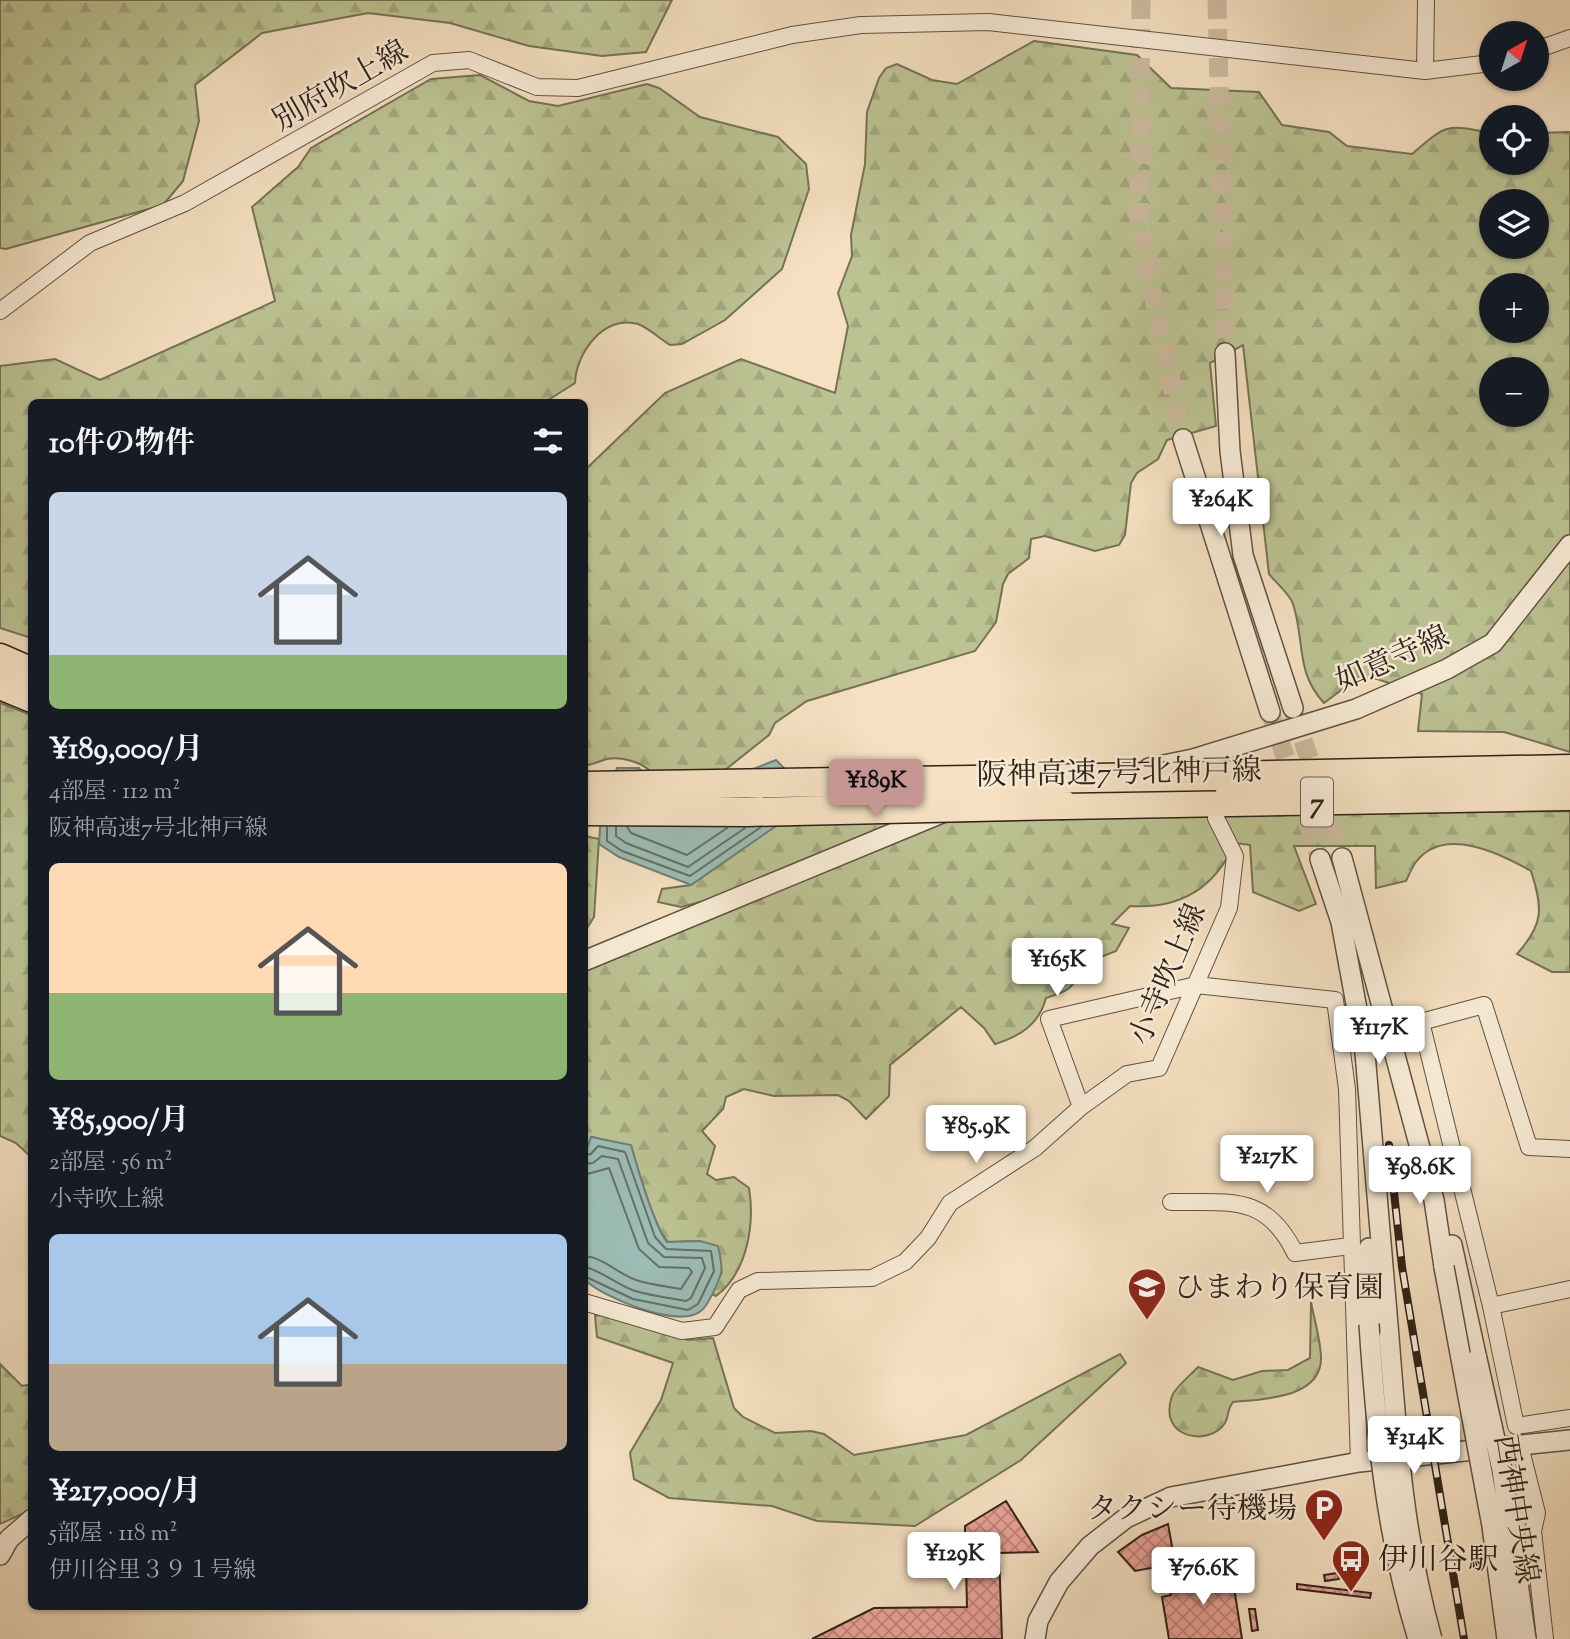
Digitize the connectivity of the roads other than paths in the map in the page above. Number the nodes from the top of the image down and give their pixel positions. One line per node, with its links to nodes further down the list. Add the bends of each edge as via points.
1 (1426, 0): 5 (street)
2 (1570, 38): 3 (street)
3 (1549, 45)
4 (1479, 64): 5 (street, 別府吹上線)
5 (1425, 71): 6 (street, 別府吹上線, via 988,22 861,25 792,35 578,88 537,87 469,60 433,63 185,203 90,243)
6 (0, 311)
7 (1225, 353): 14 (street, via 1230,451 1243,555)
8 (1183, 439): 15 (street)
9 (1570, 545): 23 (street, 如意寺線, via 1493,643 1356,709 1193,759 967,804)
10 (0, 658): 11 (highway)
11 (28, 670)
12 (0, 685): 13 (highway)
13 (28, 696)
14 (1293, 708)
15 (1270, 712)
16 (1570, 769): 17 (highway, 阪神高速7号北神戸線 / 7, bridge)
17 (588, 786)
18 (1570, 796): 19 (highway, 阪神高速7号北神戸線 / 7, bridge, via 760,812)
19 (588, 811)
20 (1216, 818): 24 (street, 小寺吹上線, via 1235,856 1229,908)
21 (1342, 858): 25 (street, 西神中央線)
22 (1320, 859): 26 (street, via 1341,922 1354,985)
23 (588, 959)
24 (1196, 985): 27 (street, 小寺吹上線, via 1159,1069 1127,1074); 27 (street, via 1048,1019); 30 (street, via 1335,1000 1347,1089)
25 (1394, 1046): 43 (street, 西神中央線, bridge, via 1434,1200 1492,1526); 44 (street, bridge, via 1449,1231 1478,1359 1502,1470)
26 (1369, 1097): 41 (street, bridge, via 1369,1324 1381,1477 1404,1595); 42 (street, bridge, via 1401,1489 1417,1587)
27 (1081, 1107): 32 (street, 小寺吹上線, via 1035,1148 950,1203 928,1238 905,1262 872,1278 758,1281 738,1290 715,1327 682,1331)
28 (1570, 1149): 33 (street, via 1529,1147 1484,1005 1421,1022)
29 (1171, 1202): 30 (street, via 1247,1203 1283,1228 1295,1253)
30 (1350, 1246): 37 (street)
31 (1570, 1289): 33 (street)
32 (588, 1303)
33 (1491, 1306): 34 (street, via 1516,1426)
34 (1570, 1418)
35 (1570, 1440): 36 (street)
36 (1520, 1446): 37 (street); 45 (street, via 1537,1513 1534,1531)
37 (1359, 1462): 40 (street, via 1171,1497 1126,1518 1090,1546 1059,1582 1038,1621)
38 (28, 1522): 39 (street, via 9,1539)
39 (0, 1555)
40 (1035, 1639)
41 (1418, 1639)
42 (1432, 1639)
43 (1507, 1639)
44 (1526, 1639)
45 (1545, 1639)

